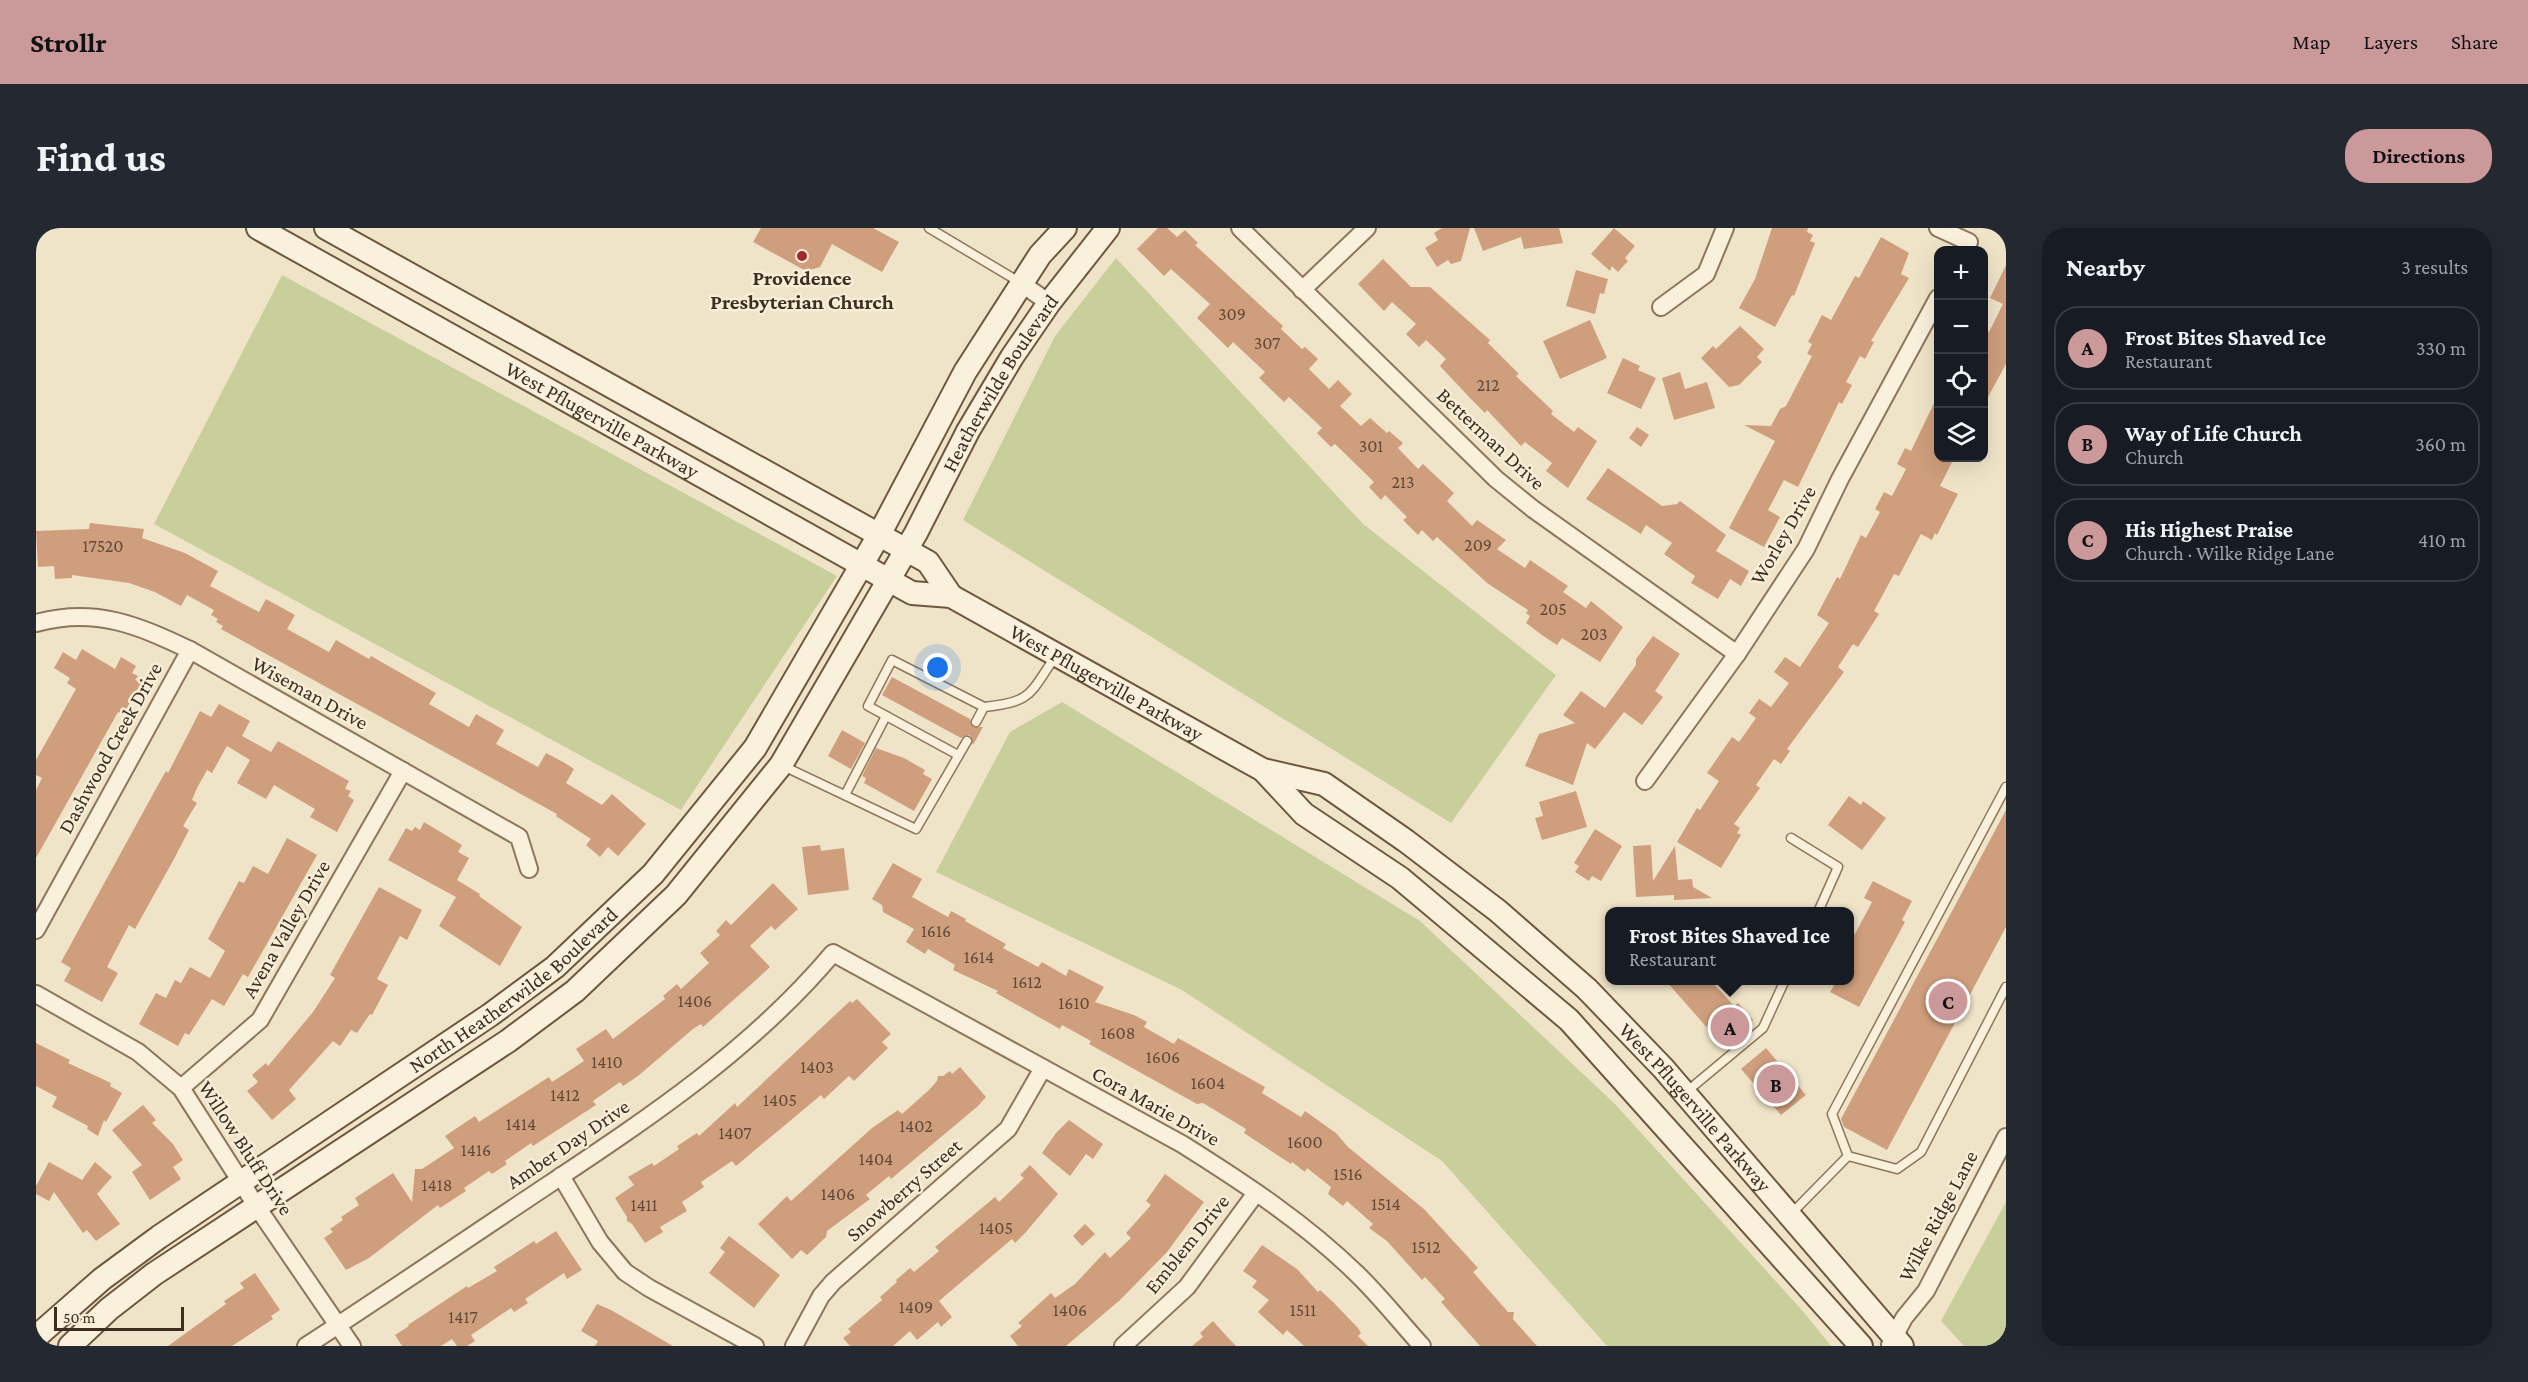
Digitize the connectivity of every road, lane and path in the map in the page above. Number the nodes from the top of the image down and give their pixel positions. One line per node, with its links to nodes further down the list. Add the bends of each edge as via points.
1 (258, 228): 11 (main road, West Pflugerville Parkway)
2 (929, 228): 12 (lane)
3 (1065, 228): 12 (main road, Heatherwilde Boulevard, via 1040,255)
4 (1108, 228): 15 (main road, Heatherwilde Boulevard)
5 (1240, 228): 13 (street, Betterman Drive)
6 (1367, 228): 13 (street)
7 (1725, 228): 16 (street, via 1706,274)
8 (1938, 228): 10 (street)
9 (335, 233): 11 (main road); 17 (main road, West Pflugerville Parkway)
10 (1969, 240)
11 (328, 267): 19 (main road, West Pflugerville Parkway)
12 (1022, 283): 15 (street); 17 (main road, Heatherwilde Boulevard, via 964,372)
13 (1302, 290): 25 (street, Betterman Drive, via 1496,479)
14 (1937, 300): 25 (street, Worley Drive, via 1806,549)
15 (1049, 303): 18 (main road, Heatherwilde Boulevard, via 968,431)
16 (1661, 307)
17 (879, 535): 18 (main road, West Pflugerville Parkway); 19 (main road, North Heatherwilde Boulevard)
18 (906, 549): 20 (main road, North Heatherwilde Boulevard); 21 (main road, West Pflugerville Parkway, via 928,562)
19 (862, 565): 20 (main road, West Pflugerville Parkway); 28 (main road, North Heatherwilde Boulevard)
20 (888, 580): 21 (main road, West Pflugerville Parkway, via 912,593); 32 (main road, North Heatherwilde Boulevard)
21 (951, 596): 24 (main road, West Pflugerville Parkway)
22 (36, 623): 23 (street, Wiseman Drive, via 70,617 110,619 142,628)
23 (190, 650): 34 (street, Wiseman Drive); 41 (street, Dashwood Creek Drive)
24 (1056, 654): 26 (lane, via 1030,693 1016,704); 33 (main road, West Pflugerville Parkway)
25 (1737, 654): 35 (street, Worley Drive)
26 (984, 707): 27 (lane, via 892,660 868,706); 29 (lane)
27 (886, 716): 31 (lane); 37 (lane)
28 (772, 721): 32 (main road, via 772,759); 52 (main road, North Heatherwilde Boulevard, via 755,748 653,874 555,967 490,1016)
29 (976, 722)
30 (966, 741): 31 (lane)
31 (958, 755): 37 (lane, via 916,829)
32 (781, 765): 37 (lane); 54 (main road, North Heatherwilde Boulevard, via 676,895 575,991 508,1041)
33 (1263, 770): 48 (main road, West Pflugerville Parkway, via 1324,784 1406,841 1498,912 1587,989); 66 (main road, West Pflugerville Parkway, via 1304,814 1400,878 1569,1020)
34 (403, 771): 39 (street, Wiseman Drive, via 519,837); 47 (street, Avena Valley Drive, via 260,1020)
35 (1645, 781)
36 (2006, 787): 50 (lane, via 1832,1114)
37 (844, 795)
38 (1791, 838): 40 (lane, via 1838,867)
39 (529, 870)
40 (1820, 907)
41 (36, 930)
42 (832, 953): 46 (street, Cora Marie Drive); 51 (street, Amber Day Drive, via 772,1020 732,1055 660,1110)
43 (1783, 985): 48 (lane, via 1763,1028)
44 (2006, 987): 50 (lane, via 1921,1152 1897,1169)
45 (36, 994): 47 (street, Willow Bluff Drive, via 138,1052)
46 (1043, 1068): 53 (street, Cora Marie Drive, via 1182,1144); 64 (street, Snowberry Street, via 1008,1129 832,1282)
47 (181, 1088): 52 (street, Willow Bluff Drive)
48 (1685, 1094): 55 (main road, West Pflugerville Parkway)
49 (2006, 1137): 58 (street, Wilke Ridge Lane, via 1926,1291 1904,1318)
50 (1848, 1156): 55 (lane)
51 (561, 1176): 56 (street, Amber Day Drive); 63 (street, via 600,1242 625,1272)
52 (240, 1182): 54 (street, Willow Bluff Drive); 57 (main road, North Heatherwilde Boulevard, via 102,1279)
53 (1256, 1192): 59 (street, Cora Marie Drive, via 1356,1272); 65 (street, Emblem Drive, via 1187,1287)
54 (257, 1207): 56 (street, Willow Bluff Drive); 60 (main road, North Heatherwilde Boulevard, via 154,1274)
55 (1790, 1216): 58 (main road, West Pflugerville Parkway)
56 (338, 1325): 61 (street, Amber Day Drive); 62 (street, Willow Bluff Drive)
57 (36, 1337)
58 (1896, 1343)
59 (1416, 1344)
60 (70, 1346)
61 (306, 1346)
62 (352, 1346)
63 (755, 1346)
64 (794, 1346)
65 (1124, 1346)
66 (1861, 1346)

